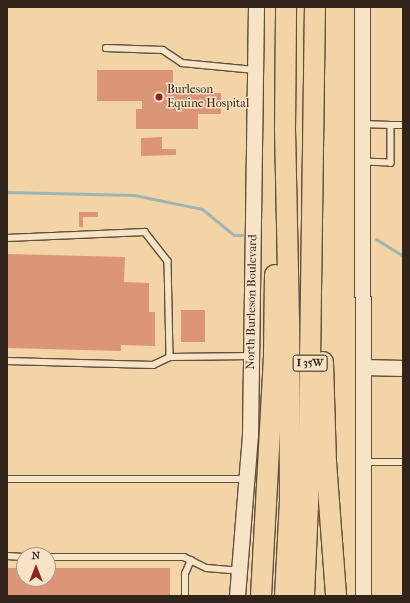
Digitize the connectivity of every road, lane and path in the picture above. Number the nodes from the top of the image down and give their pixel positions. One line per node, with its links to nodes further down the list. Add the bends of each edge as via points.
1 (256, 7): 6 (main road, North Burleson Boulevard)
2 (286, 7): 11 (highway, I 35W)
3 (315, 7): 10 (highway, I 35W)
4 (362, 7): 7 (main road)
5 (106, 48): 6 (lane, via 163,50 182,63)
6 (255, 70): 14 (main road, North Burleson Boulevard)
7 (362, 124): 8 (lane); 12 (main road)
8 (391, 124): 9 (lane); 12 (lane, via 391,163)
9 (403, 125)
10 (313, 129): 30 (highway, I 35W, via 308,498); 31 (highway, via 322,203 321,303 326,462)
11 (285, 130): 28 (highway, via 276,143 274,356); 29 (highway, I 35W, via 290,500)
12 (362, 162): 17 (main road)
13 (7, 238): 15 (lane, via 145,232 168,261)
14 (252, 356): 15 (lane); 22 (main road, North Burleson Boulevard)
15 (170, 357): 16 (lane, via 152,365)
16 (7, 361)
17 (363, 367): 18 (main road); 19 (main road)
18 (403, 368)
19 (363, 462): 20 (lane); 32 (main road)
20 (403, 462)
21 (7, 479): 22 (lane)
22 (246, 479): 25 (main road, North Burleson Boulevard)
23 (56, 557): 24 (lane, via 184,557)
24 (191, 560): 25 (lane, via 207,568); 26 (lane, via 185,574)
25 (239, 571): 27 (main road, North Burleson Boulevard)
26 (186, 596)
27 (237, 596)
28 (260, 596)
29 (285, 596)
30 (304, 596)
31 (336, 596)
32 (363, 596)

